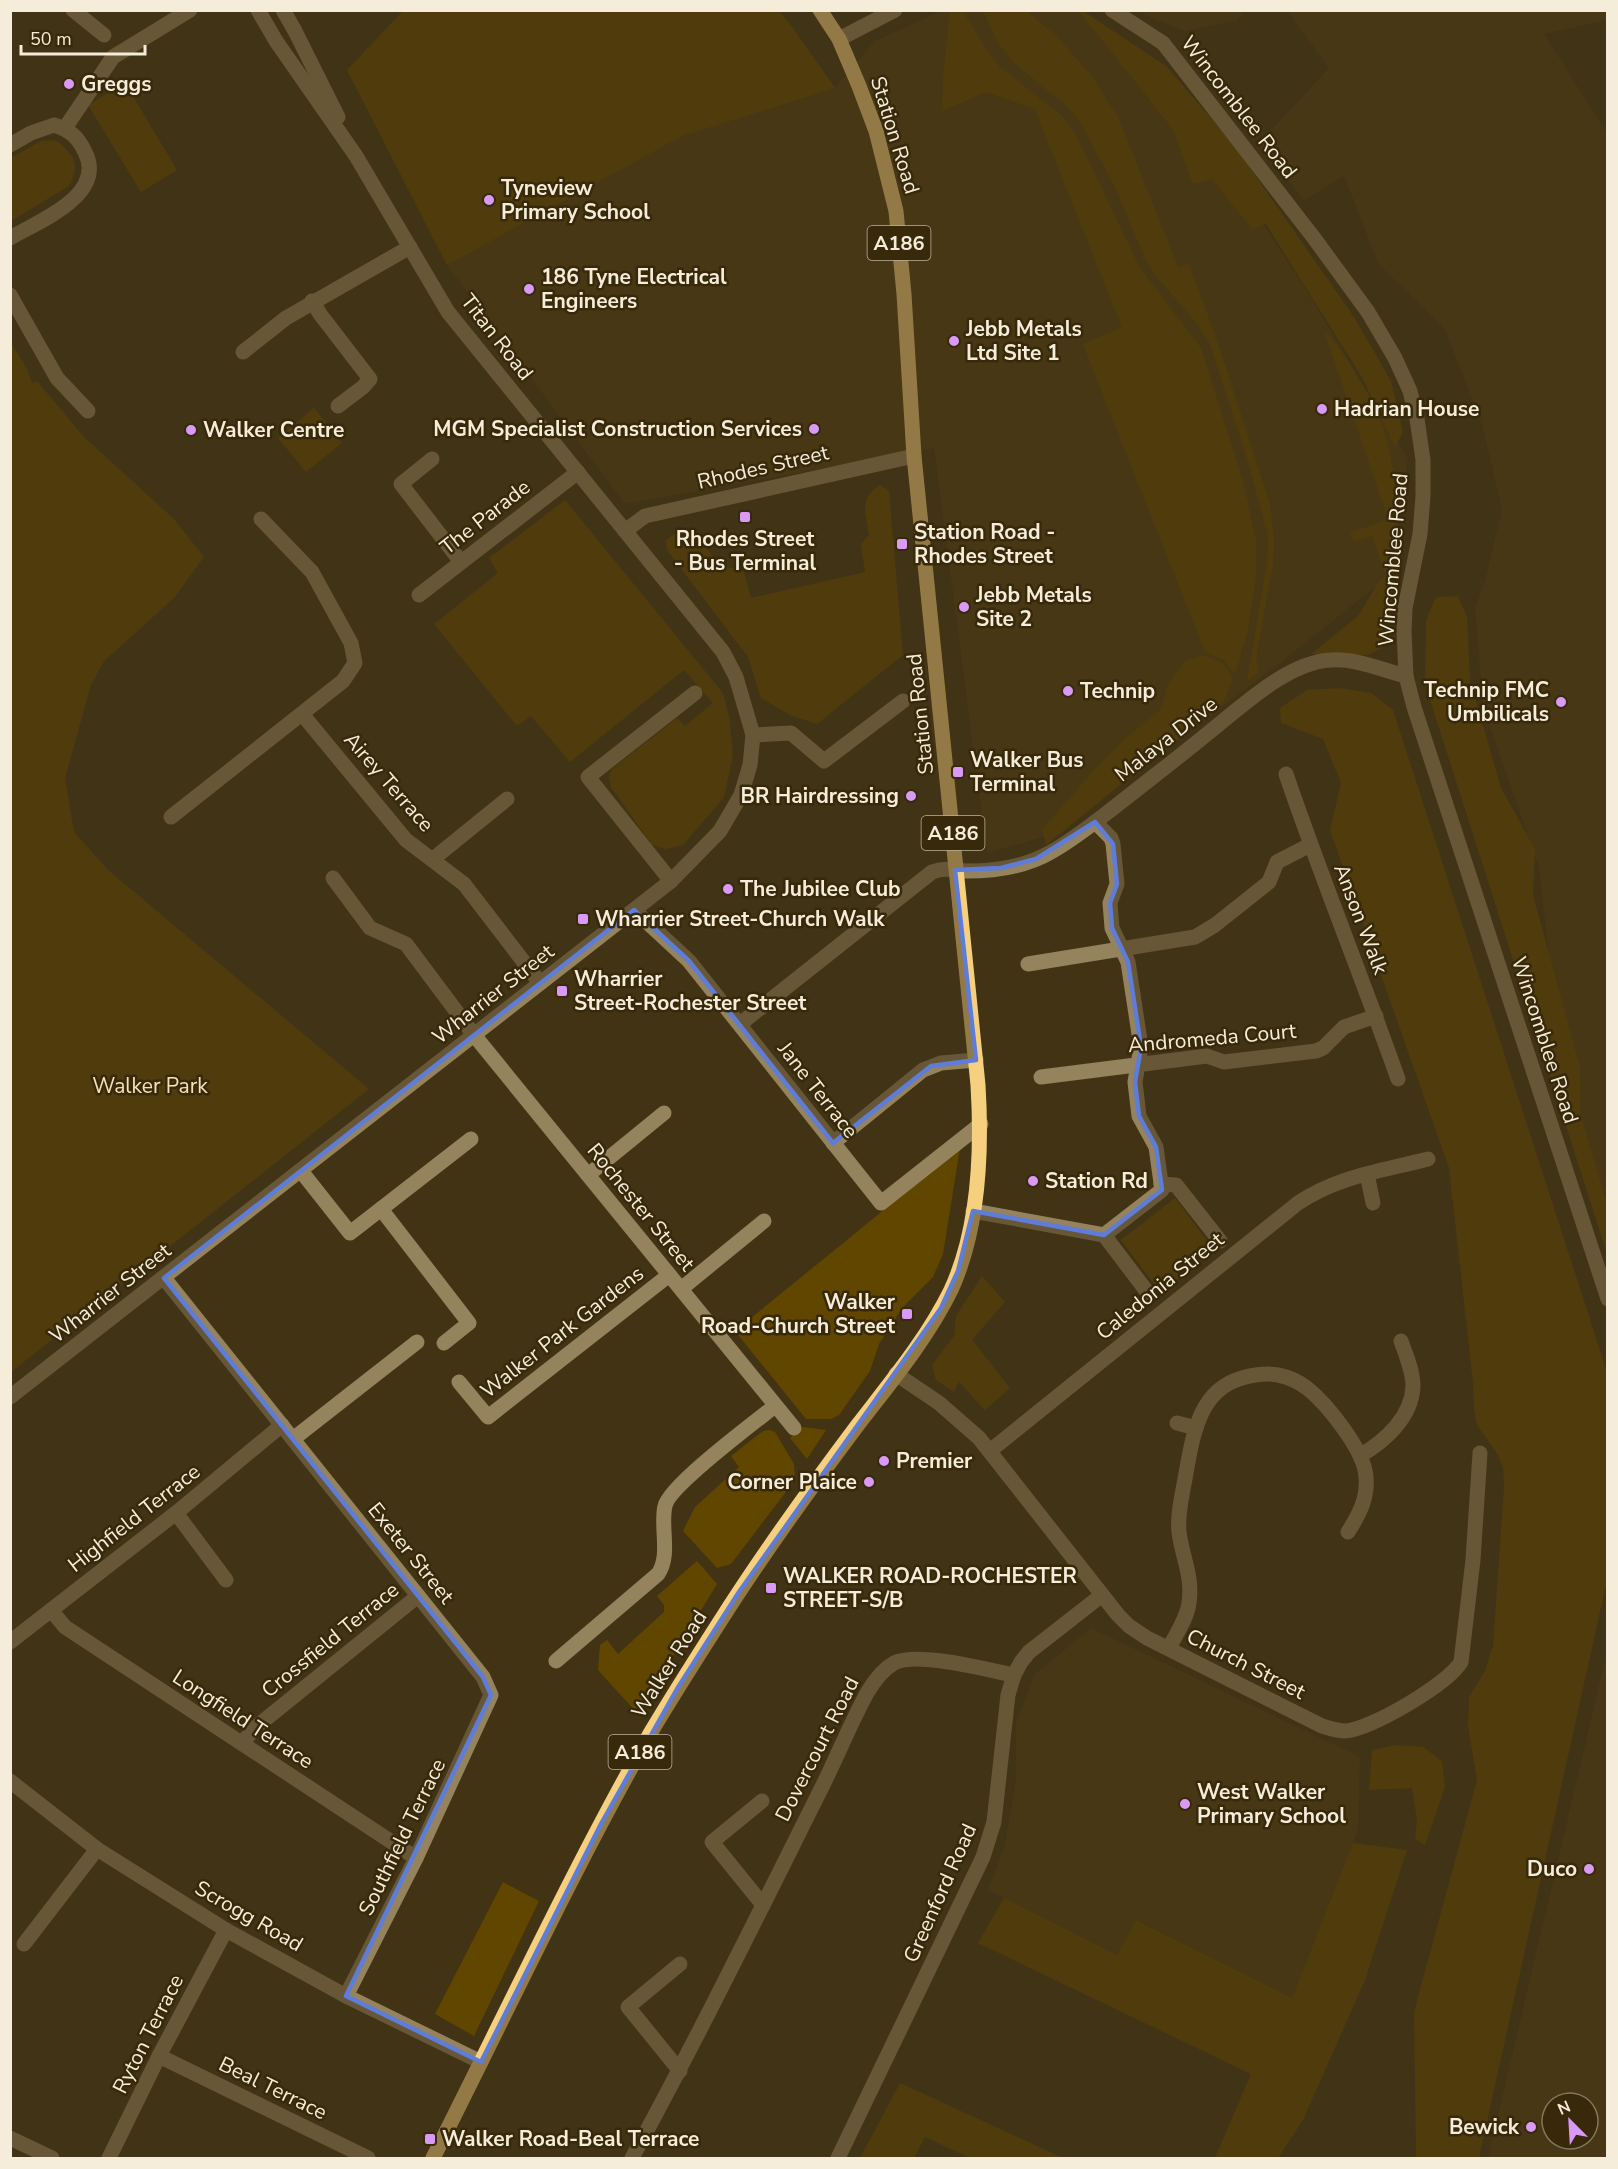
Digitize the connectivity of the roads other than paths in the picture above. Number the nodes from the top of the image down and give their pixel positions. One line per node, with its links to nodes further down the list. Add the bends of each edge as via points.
1 (73, 10): 8 (street)
2 (190, 10): 10 (street, via 113,57)
3 (258, 10): 12 (street, Titan Road)
4 (283, 10): 12 (street, Titan Road)
5 (819, 10): 9 (main road, A186)
6 (895, 10): 9 (street)
7 (1112, 10): 27 (street, Wincomblee Road, via 1163,43 1368,312 1410,391 1423,460 1423,496 1406,608)
8 (104, 35)
9 (839, 39): 20 (main road, Station Road / A186, via 876,131 896,211)
10 (65, 128): 11 (street, via 43,127); 13 (street, via 74,134 88,157 89,178 78,197)
11 (10, 145)
12 (356, 156): 14 (street, Titan Road)
13 (10, 238)
14 (410, 246): 16 (street); 22 (street, Titan Road, via 448,312)
15 (10, 296): 19 (street, via 57,378)
16 (312, 301): 17 (street); 18 (street, via 370,379)
17 (243, 352)
18 (338, 406)
19 (88, 411)
20 (914, 456): 24 (street, Rhodes Street, via 645,516); 38 (main road, Station Road / A186)
21 (432, 459): 25 (street, via 401,484)
22 (578, 472): 24 (street, Titan Road); 25 (street, The Parade)
23 (261, 519): 30 (street, via 312,572 351,643 355,663 343,681)
24 (625, 531): 31 (street, Wharrier Street, via 723,652 736,677)
25 (461, 562): 26 (street, The Parade)
26 (419, 595)
27 (1406, 676): 35 (street, Malaya Drive, via 1351,661 1331,660 1304,666 1236,711); 71 (street, Wincomblee Road)
28 (695, 693): 40 (street, via 588,777)
29 (903, 701): 31 (street, via 824,761 791,733)
30 (302, 714): 34 (street); 37 (street, Airey Terrace, via 406,840)
31 (753, 735): 40 (street, Wharrier Street, via 741,795 720,831)
32 (1286, 774): 36 (street, Anson Walk)
33 (507, 799): 37 (street)
34 (171, 817)
35 (1095, 822): 38 (street, Malaya Drive, via 1036,859 1001,868); 42 (street, via 1113,844 1117,884 1110,903 1113,932)
36 (1310, 845): 42 (street, via 1277,862 1269,882 1206,932 1184,940); 45 (street, Anson Walk)
37 (433, 859): 44 (street, Airey Terrace, via 464,884)
38 (955, 870): 46 (street, Malaya Drive, via 937,870 924,877); 48 (main road, Station Road / A186)
39 (333, 878): 47 (street, Rochester Street, via 370,928 406,944)
40 (671, 881): 41 (street, Wharrier Street)
41 (634, 910): 44 (street, Wharrier Street); 46 (street, Jane Terrace, via 689,961)
42 (1122, 947): 43 (street); 49 (street, via 1128,962 1141,1047)
43 (1028, 964)
44 (540, 983): 47 (street, Wharrier Street)
45 (1376, 1016): 49 (street, Andromeda Court, via 1344,1027 1316,1051 1224,1062 1207,1056); 51 (street, Anson Walk)
46 (740, 1024): 55 (street, Jane Terrace)
47 (474, 1035): 57 (street, Wharrier Street); 59 (street, Rochester Street)
48 (976, 1060): 53 (main road, Station Road / A186); 55 (street, via 941,1063 923,1070)
49 (1138, 1065): 50 (street, Andromeda Court); 60 (street, via 1138,1116 1156,1146)
50 (1041, 1077)
51 (1398, 1079)
52 (664, 1113): 59 (street)
53 (981, 1124): 55 (street, Jane Terrace, via 881,1203); 63 (main road, Station Road / A186)
54 (471, 1139): 62 (street)
55 (833, 1143)
56 (1428, 1159): 58 (street, Caledonia Street)
57 (301, 1171): 62 (street, via 350,1233); 68 (street, Wharrier Street)
58 (1367, 1174): 61 (street); 84 (street, Caledonia Street, via 1329,1185 1298,1203)
59 (588, 1175): 67 (street, Rochester Street)
60 (1161, 1187): 65 (street); 66 (street, via 1176,1185)
61 (1373, 1203)
62 (381, 1209): 74 (street, via 469,1323)
63 (973, 1211): 65 (street); 75 (main road, Station Road / A186, via 951,1290)
64 (764, 1221): 69 (street)
65 (1104, 1235): 70 (street)
66 (1220, 1241)
67 (669, 1275): 69 (street, Rochester Street); 76 (street, Walker Park Gardens, via 488,1417)
68 (164, 1278): 77 (street, Wharrier Street); 80 (street, Exeter Street)
69 (681, 1289): 78 (street, Rochester Street)
70 (1148, 1293)
71 (1608, 1299)
72 (1401, 1341): 86 (street, via 1411,1372 1411,1400 1396,1425)
73 (417, 1342): 83 (street)
74 (444, 1343)
75 (896, 1374): 84 (street, Church Street, via 956,1417); 109 (main road, Walker Road / A186, via 812,1487 676,1689 601,1824)
76 (459, 1382)
77 (10, 1397)
78 (775, 1406): 81 (street, Rochester Street); 95 (street, via 672,1492 665,1506 664,1561 658,1574)
79 (1177, 1423): 82 (street)
80 (282, 1425): 83 (street, Exeter Street); 87 (street, Highfield Terrace)
81 (794, 1428)
82 (1196, 1428): 86 (street, via 1208,1400 1220,1388 1248,1376 1278,1375 1306,1387 1322,1402); 94 (street, via 1179,1518 1190,1575 1189,1605)
83 (293, 1439): 91 (street, Exeter Street)
84 (991, 1450): 90 (street, Church Street)
85 (1480, 1453): 94 (street, Church Street, via 1462,1652 1456,1670 1439,1684 1363,1726 1335,1730)
86 (1361, 1455): 88 (street, via 1367,1486 1359,1514)
87 (176, 1513): 89 (street); 92 (street, Highfield Terrace)
88 (1348, 1532)
89 (226, 1580)
90 (1102, 1595): 94 (street, Church Street, via 1129,1626); 96 (street, Greenford Road, via 1029,1652)
91 (418, 1596): 97 (street, Exeter Street, via 483,1677); 98 (street, Crossfield Terrace, via 256,1727)
92 (51, 1610): 93 (street, Highfield Terrace); 98 (street, Longfield Terrace, via 65,1627)
93 (10, 1642)
94 (1169, 1648)
95 (556, 1661)
96 (1014, 1675): 103 (street, Dovercourt Road, via 919,1659 896,1662 885,1669 867,1693); 117 (street, Greenford Road, via 1008,1695 994,1822 983,1857)
97 (491, 1695): 102 (street, Southfield Terrace)
98 (242, 1743): 102 (street, Longfield Terrace)
99 (10, 1781): 101 (street, Scrogg Road)
100 (762, 1801): 103 (street, Dovercourt Road, via 712,1842)
101 (97, 1849): 104 (street, Scrogg Road); 105 (street)
102 (416, 1858): 107 (street, Southfield Terrace)
103 (763, 1905): 110 (street, Dovercourt Road)
104 (226, 1930): 107 (street, Scrogg Road); 108 (street, Ryton Terrace)
105 (24, 1944)
106 (680, 1964): 110 (street, via 628,2007)
107 (346, 1996): 109 (street, Scrogg Road)
108 (159, 2056): 113 (street, Ryton Terrace); 114 (street, Beal Terrace)
109 (482, 2062): 115 (main road, Walker Road / A186)
110 (680, 2071): 116 (street, Dovercourt Road)
111 (10, 2138): 112 (street)
112 (52, 2158)
113 (109, 2158)
114 (368, 2158)
115 (433, 2158)
116 (632, 2158)
117 (838, 2158)

